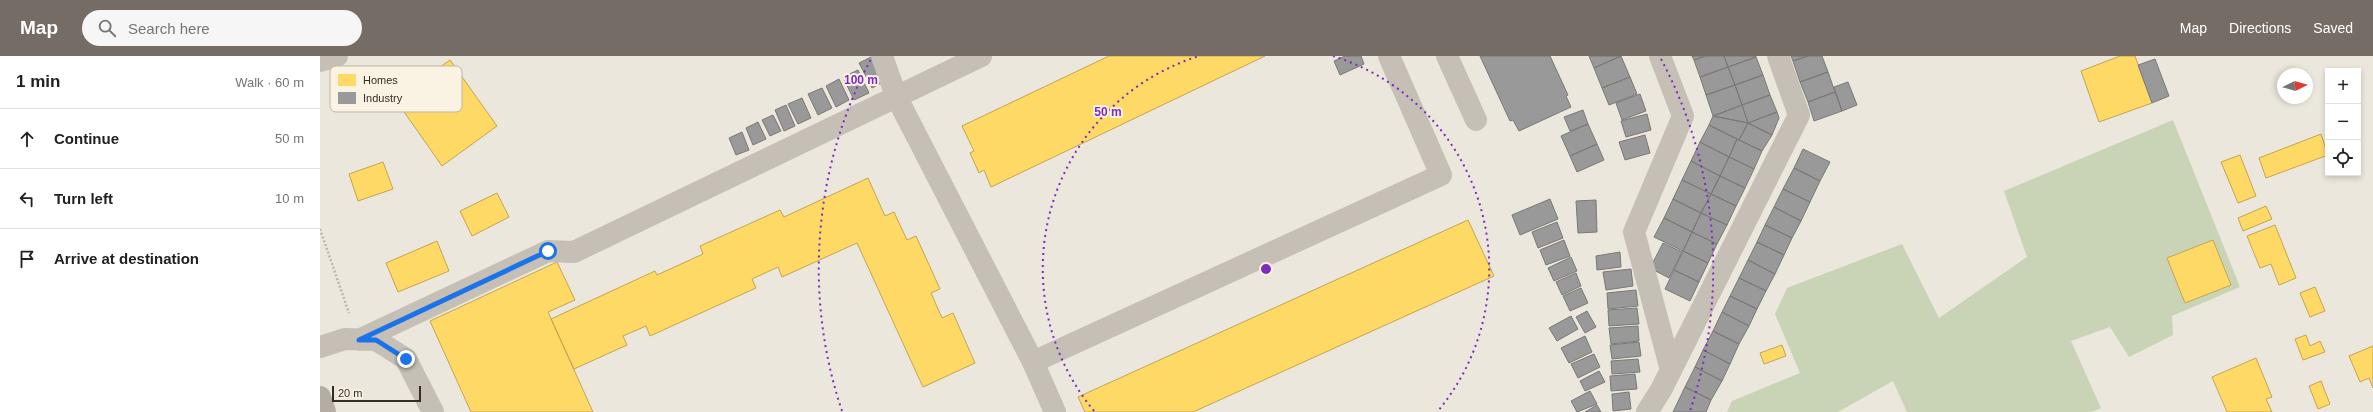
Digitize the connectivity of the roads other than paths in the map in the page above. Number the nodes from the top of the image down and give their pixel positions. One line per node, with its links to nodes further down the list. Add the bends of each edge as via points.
1 (337, 56): 8 (street)
2 (882, 56): 9 (street)
3 (981, 56): 9 (street)
4 (1389, 56): 13 (street, via 1441,175)
5 (1447, 56): 10 (street)
6 (1660, 56): 14 (street, via 1683,116 1634,232)
7 (1778, 56): 14 (street, via 1799,114)
8 (320, 61)
9 (896, 96): 11 (street, via 574,252 548,251); 13 (street)
10 (1476, 120)
11 (359, 340): 12 (street, via 345,339); 17 (street, via 376,340 406,359)
12 (320, 346)
13 (1033, 362): 18 (street)
14 (1671, 370): 19 (street)
15 (320, 397): 16 (main road)
16 (325, 412)
17 (433, 412)
18 (1055, 412)
19 (1647, 412)

